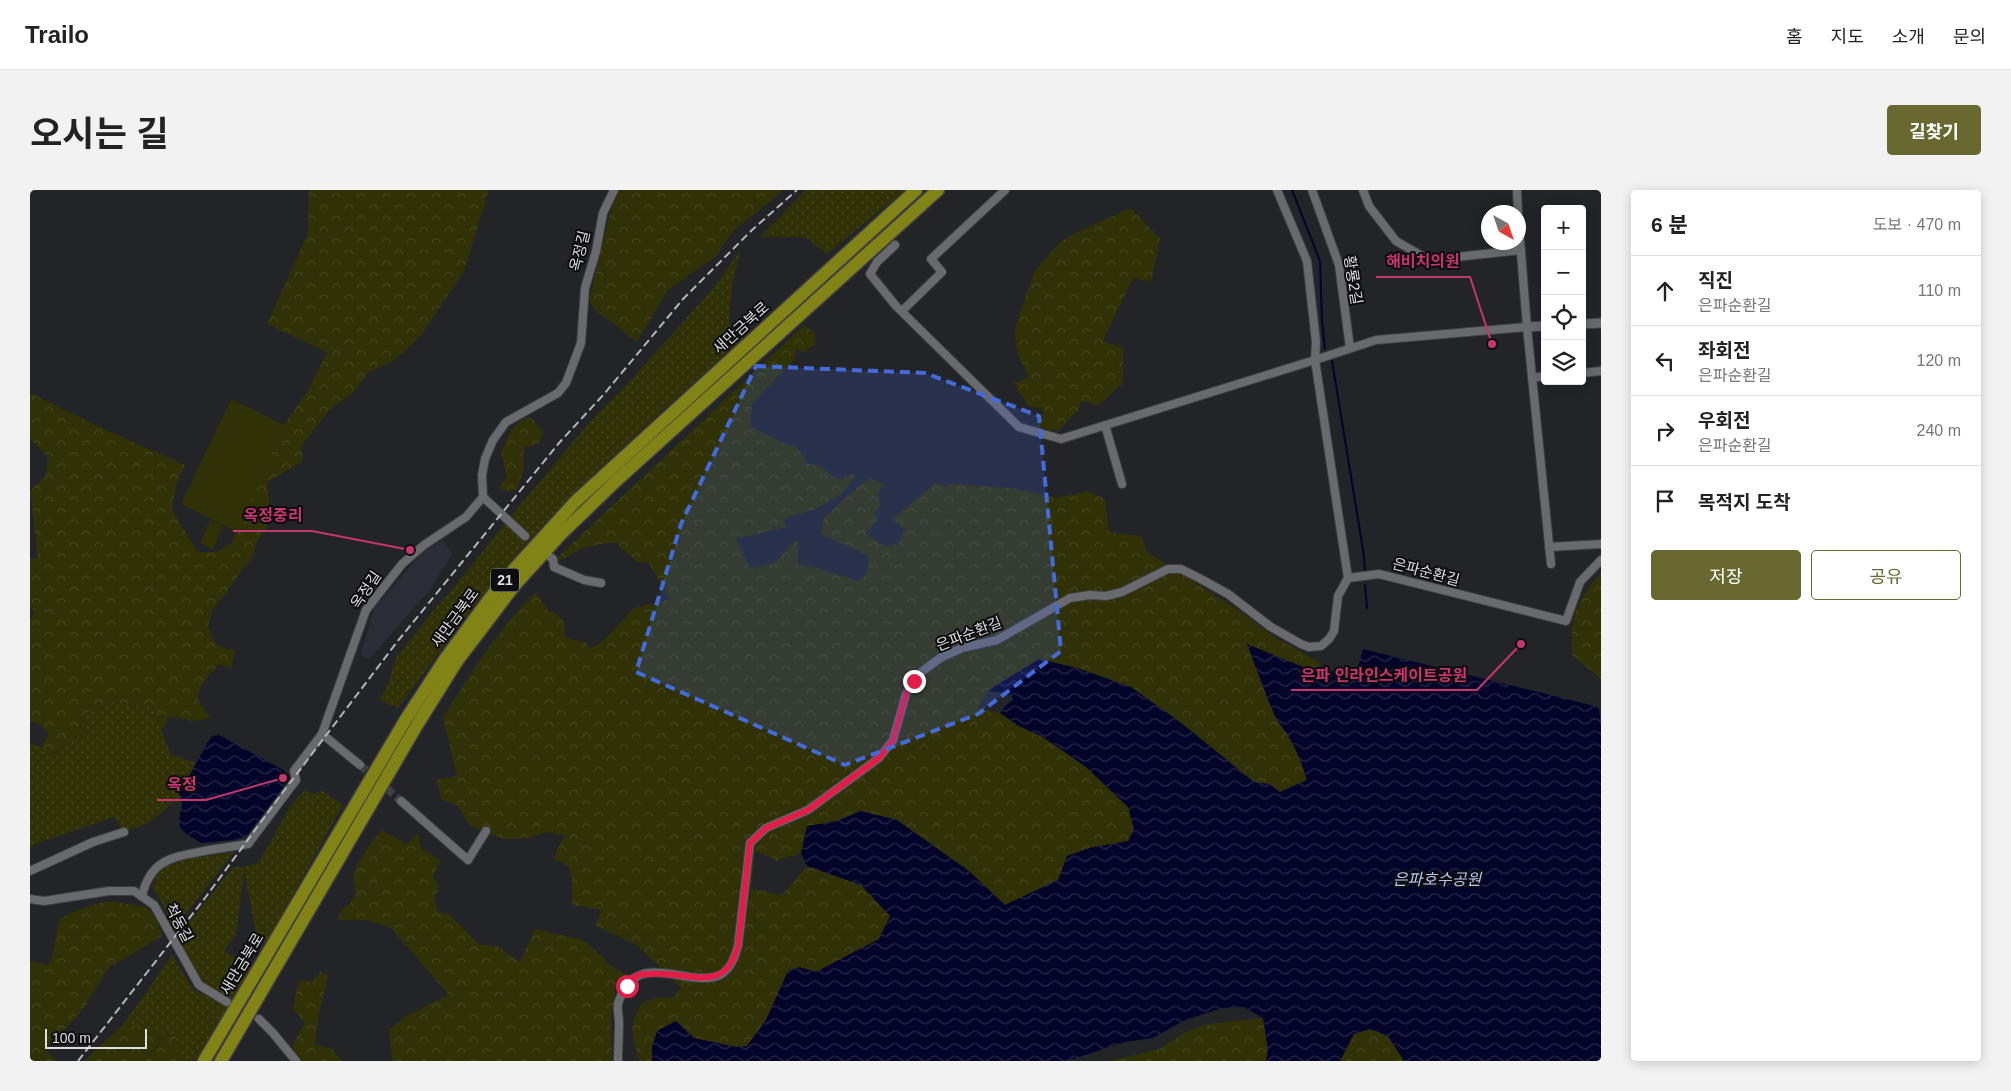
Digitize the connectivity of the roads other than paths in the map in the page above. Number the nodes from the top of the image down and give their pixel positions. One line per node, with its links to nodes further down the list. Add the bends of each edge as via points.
1 (614, 190): 25 (street, 옥정길, via 603,213 585,288 581,343 566,383 558,393 506,422 485,459)
2 (916, 190): 42 (highway, 새만금북로 / 21, via 575,502 499,586 406,719)
3 (938, 190): 10 (highway, 21, via 910,216)
4 (1005, 190): 12 (street, via 931,259 942,272)
5 (1277, 190): 18 (street, via 1307,261)
6 (1312, 190): 17 (street, 황룡2길, via 1339,265)
7 (1363, 190): 11 (street, via 1369,206 1396,241 1429,260)
8 (1517, 190): 9 (street)
9 (1518, 205)
10 (890, 242): 12 (street, via 870,274); 45 (highway, 새만금북로 / 21, via 616,481 560,535 514,586 457,661 417,725)
11 (1520, 250): 16 (street)
12 (902, 311): 23 (street, via 1019,427 1061,439)
13 (1601, 323): 14 (street)
14 (1586, 324)
15 (1541, 326): 16 (street)
16 (1527, 327): 17 (street, via 1376,340); 22 (street)
17 (1350, 348): 18 (street)
18 (1315, 360): 23 (street); 32 (street)
19 (1601, 371): 20 (street)
20 (1586, 373)
21 (1541, 377): 22 (street)
22 (1532, 378): 28 (street)
23 (1105, 425): 24 (street)
24 (1122, 484)
25 (483, 497): 26 (street); 34 (street, 옥정길, via 466,517 402,564 366,610)
26 (525, 536)
27 (1601, 544): 28 (street)
28 (1549, 547): 31 (street)
29 (550, 557): 33 (street, via 554,568 584,580)
30 (1601, 560): 32 (street, 은파순환길, via 1580,582 1566,621 1379,574)
31 (1551, 564)
32 (1348, 578): 47 (street, 은파순환길, via 1338,596 1334,631 1321,646 1301,644 1228,594 1180,569 1168,568 1122,592 1070,598 996,640 962,648 940,658 920,673 906,694 893,740 879,758 808,810 766,828 750,843 738,946 729,967 712,977 696,978 664,972 638,975 627,986 618,1003)
33 (602, 583)
34 (322, 734): 35 (street); 40 (street, 옥정길, via 294,771 296,780 248,844 170,858 145,881)
35 (360, 765)
36 (401, 801): 37 (street, via 468,860)
37 (486, 831)
38 (124, 832): 39 (street, via 93,842)
39 (30, 872)
40 (142, 896): 41 (street, via 134,891 109,891 47,900); 42 (street, 척동길, via 154,905 199,985)
41 (30, 899)
42 (231, 1006): 44 (highway, 21, via 225,1026)
43 (259, 1019): 46 (street)
44 (204, 1061)
45 (221, 1061)
46 (296, 1061)
47 (618, 1061)

